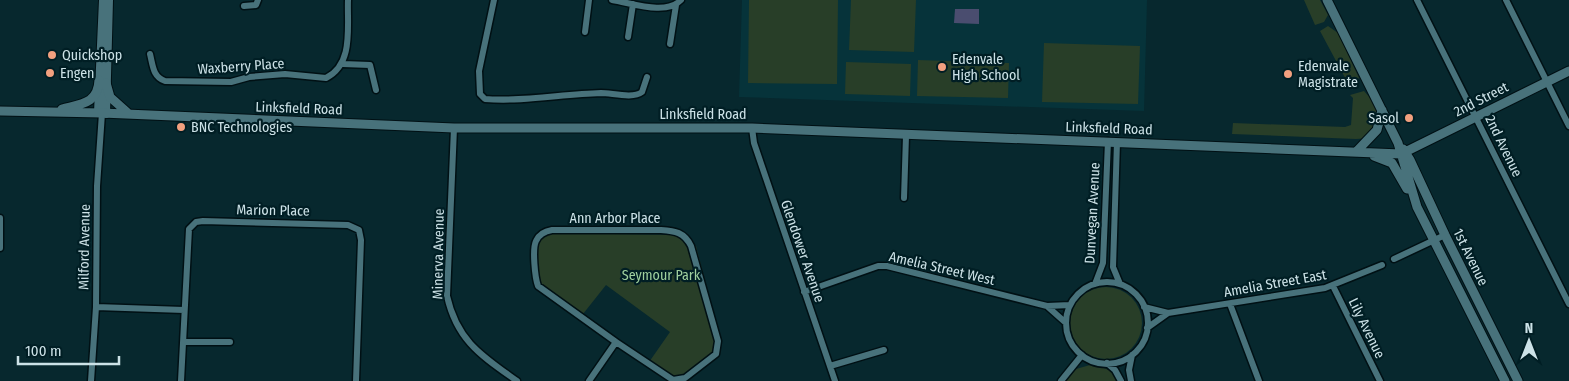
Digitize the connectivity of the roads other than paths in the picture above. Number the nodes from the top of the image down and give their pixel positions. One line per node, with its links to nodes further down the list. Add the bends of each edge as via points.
1 (103, 0): 21 (street)
2 (109, 0): 21 (street)
3 (258, 0): 13 (street, via 256,6)
4 (348, 0): 18 (street, via 346,49)
5 (494, 0): 20 (street, via 478,84 485,99 605,93 636,96 642,92)
6 (590, 0): 14 (street)
7 (612, 0): 12 (street)
8 (1327, 0): 24 (main road, 1st Avenue)
9 (1417, 0): 29 (street, 2nd Avenue)
10 (1506, 0): 22 (street)
11 (678, 2): 12 (street, via 663,8); 16 (street)
12 (633, 4): 15 (street)
13 (244, 6)
14 (585, 32)
15 (628, 37)
16 (670, 44)
17 (150, 54): 18 (street, Waxberry Place, via 155,75 165,81 231,82 285,74 322,79)
18 (342, 64): 23 (street, via 370,65)
19 (1569, 71): 22 (main road, 2nd Street)
20 (646, 77)
21 (103, 82): 26 (main road, via 88,103); 27 (street); 28 (main road, via 110,97)
22 (1547, 82): 29 (main road, 2nd Street); 30 (street)
23 (376, 90)
24 (1382, 110): 35 (main road, 1st Avenue); 36 (main road, via 1377,130)
25 (0, 111): 26 (main road, Linksfield Road)
26 (49, 112): 27 (main road, Linksfield Road)
27 (102, 113): 28 (main road, Linksfield Road); 55 (street, Milford Avenue, via 97,186)
28 (131, 115): 31 (main road, Linksfield Road)
29 (1476, 117): 35 (main road, 2nd Street); 52 (street, 2nd Avenue)
30 (1569, 126)
31 (454, 128): 32 (main road, Linksfield Road); 75 (street, Minerva Avenue, via 450,307 474,349)
32 (752, 128): 33 (main road, Linksfield Road); 50 (street, Glendower Avenue, via 754,143)
33 (906, 136): 34 (main road, Linksfield Road); 37 (street)
34 (1112, 142): 36 (main road, Linksfield Road); 39 (street, Dunvegan Avenue); 40 (street, Dunvegan Avenue)
35 (1402, 151): 36 (main road, Linksfield Road); 38 (main road, 1st Avenue); 42 (main road, 1st Avenue)
36 (1360, 152): 38 (main road, via 1390,162)
37 (904, 198)
38 (1413, 198): 43 (main road, 1st Avenue)
39 (1106, 214): 40 (street); 47 (street, Dunvegan Avenue, via 1103,267)
40 (1115, 214): 48 (street, Dunvegan Avenue, via 1113,269)
41 (0, 218): 44 (street)
42 (1445, 235): 43 (street); 61 (main road, 1st Avenue)
43 (1434, 240): 45 (street); 65 (main road, 1st Avenue)
44 (0, 248)
45 (1394, 259)
46 (1382, 265): 49 (street, Amelia Street East)
47 (1095, 284): 48 (street); 53 (street, via 1080,292)
48 (1120, 284): 56 (street, via 1138,296)
49 (1333, 286): 51 (street, Amelia Street East); 82 (street, Lily Avenue)
50 (804, 292): 54 (street, Amelia Street West, via 878,266 887,266); 70 (street, Glendower Avenue)
51 (1230, 304): 58 (street, Amelia Street East); 81 (street)
52 (1569, 304)
53 (1070, 305): 54 (street, Amelia Street West); 59 (street)
54 (1047, 306): 59 (street, Amelia Street West)
55 (96, 307): 57 (street); 72 (street, Milford Avenue)
56 (1144, 307): 58 (street, Amelia Street East); 60 (street)
57 (184, 310): 62 (street, Marion Place); 71 (street, Marion Place, via 189,229 196,222 310,223 356,228 362,240)
58 (1168, 313): 60 (street, Amelia Street East)
59 (1066, 323): 67 (street, via 1068,337)
60 (1147, 328): 68 (street, via 1144,340)
61 (1496, 339): 65 (main road); 84 (main road, 1st Avenue)
62 (183, 342): 63 (street); 73 (street, Marion Place)
63 (230, 342)
64 (616, 342): 64 (street, Ann Arbor Place, via 673,380 685,378 716,354 718,341 687,239 676,232 661,230 552,230 542,234 534,244 538,286); 76 (street)
65 (1486, 343): 83 (main road, 1st Avenue)
66 (884, 350): 70 (street)
67 (1082, 355): 69 (street); 78 (street)
68 (1132, 355): 69 (street); 80 (street)
69 (1107, 364): 79 (street)
70 (830, 366): 77 (street, Glendower Avenue)
71 (356, 378): 74 (street)
72 (91, 381)
73 (181, 381)
74 (363, 381)
75 (517, 381)
76 (589, 381)
77 (835, 381)
78 (1061, 381)
79 (1121, 381)
80 (1131, 381)
81 (1260, 381)
82 (1380, 381)
83 (1505, 381)
84 (1518, 381)

